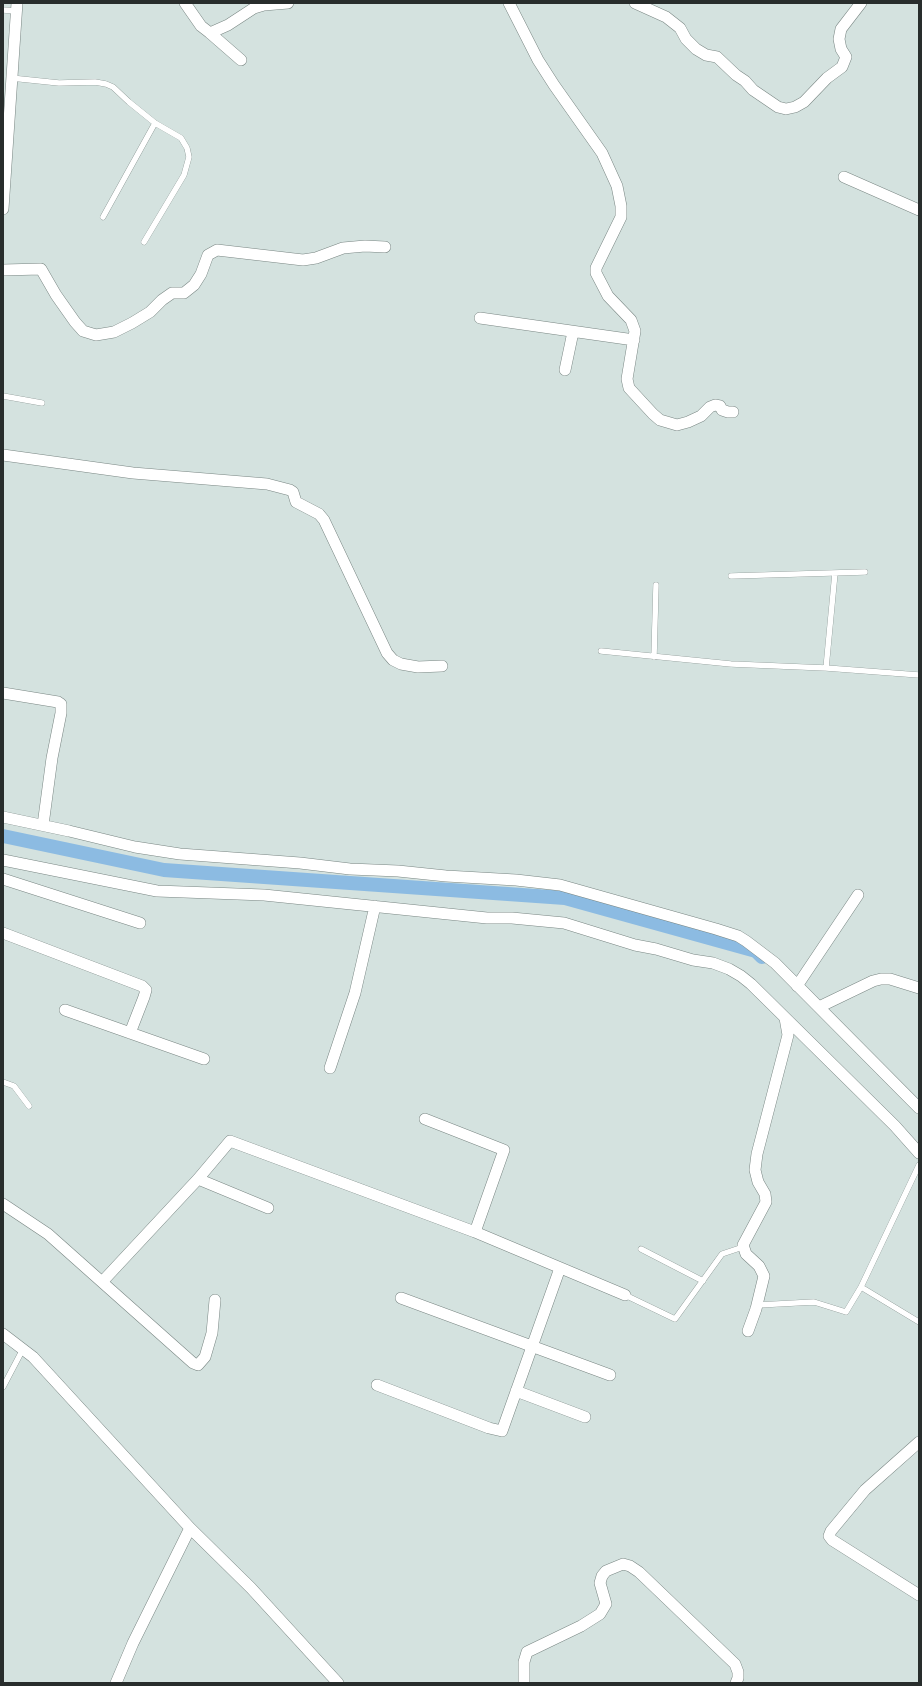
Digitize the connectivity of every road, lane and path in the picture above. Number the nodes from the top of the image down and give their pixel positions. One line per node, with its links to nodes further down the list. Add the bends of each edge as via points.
1 (185, 3): 8 (street, via 201,26)
2 (288, 3): 8 (street, via 254,8 228,25)
3 (509, 3): 21 (street, via 554,85 602,153 617,186 621,217 596,268 596,273 608,296 631,320 635,331)
4 (635, 3): 5 (street, via 666,17 680,28 696,49 717,57 753,90 778,108 786,109 804,102 827,78 842,67 846,57 841,49 841,29)
5 (861, 3)
6 (16, 7): 7 (lane); 10 (street)
7 (3, 10)
8 (210, 32): 9 (street)
9 (241, 60)
10 (8, 82): 11 (lane, via 106,84 113,87); 13 (street)
11 (155, 123): 15 (lane); 16 (lane, via 181,138 189,157 178,187)
12 (844, 177): 14 (street)
13 (3, 209)
14 (919, 210)
15 (103, 217)
16 (144, 242)
17 (385, 247): 18 (street, via 343,248 303,260 217,250 208,255 201,274 194,285 184,293 172,293 132,324 114,332 96,335 83,331 75,322 41,269)
18 (3, 270)
19 (480, 318): 20 (street)
20 (573, 332): 21 (street); 22 (street)
21 (634, 340): 25 (street, via 626,379 629,388 660,420 677,425 701,416 715,405 720,406 722,410)
22 (565, 370)
23 (3, 396): 24 (lane)
24 (42, 403)
25 (733, 412)
26 (3, 455): 33 (street, via 133,473 267,484 290,490 296,502 319,514 324,520 387,653 393,660 418,667)
27 (865, 572): 28 (lane)
28 (835, 573): 29 (lane); 34 (lane)
29 (731, 576)
30 (656, 585): 32 (lane)
31 (601, 651): 32 (lane)
32 (654, 657): 34 (lane, via 731,664)
33 (442, 666)
34 (826, 668): 35 (lane)
35 (919, 675)
36 (3, 693): 38 (street, via 61,704)
37 (3, 817): 38 (street)
38 (43, 825): 45 (street, via 136,847 180,854 560,885 738,936 762,952)
39 (3, 860): 42 (street, via 157,891 264,895)
40 (3, 879): 43 (street)
41 (858, 895): 45 (street)
42 (375, 906): 49 (street, via 564,923 729,969 746,980); 52 (street, via 355,992)
43 (140, 923)
44 (3, 933): 50 (street, via 142,986 146,990)
45 (797, 986): 47 (street)
46 (919, 988): 47 (street, via 881,979)
47 (819, 1007): 55 (street)
48 (65, 1010): 50 (street)
49 (785, 1018): 57 (street); 63 (street, via 788,1035 755,1170 766,1202 745,1239)
50 (130, 1033): 51 (street)
51 (204, 1059)
52 (330, 1068)
53 (3, 1082): 54 (lane, via 14,1086)
54 (30, 1106)
55 (919, 1108)
56 (425, 1119): 62 (street, via 504,1150)
57 (919, 1153)
58 (919, 1165): 68 (lane)
59 (198, 1179): 61 (street); 62 (street, via 230,1141); 67 (street)
60 (3, 1204): 67 (street, via 48,1234)
61 (268, 1208)
62 (475, 1232): 65 (street)
63 (743, 1248): 66 (lane, via 722,1254); 72 (street, via 764,1276)
64 (641, 1249): 66 (lane)
65 (560, 1268): 69 (street); 76 (street)
66 (703, 1281): 69 (lane, via 675,1319)
67 (102, 1282): 71 (street, via 198,1365 205,1357 212,1333)
68 (861, 1287): 72 (lane, via 846,1312 814,1302); 73 (lane)
69 (625, 1295)
70 (401, 1298): 76 (street)
71 (215, 1300)
72 (758, 1305): 74 (street)
73 (919, 1322)
74 (748, 1331)
75 (3, 1334): 77 (street)
76 (533, 1347): 78 (street); 81 (street)
77 (23, 1349): 80 (lane); 84 (street)
78 (610, 1376)
79 (377, 1385): 81 (street, via 502,1431)
80 (3, 1387)
81 (516, 1391): 82 (street)
82 (585, 1417)
83 (919, 1442): 85 (street, via 865,1490 829,1536)
84 (190, 1528): 86 (street); 87 (street, via 251,1588)
85 (919, 1596)
86 (116, 1683)
87 (338, 1683)
88 (524, 1683): 89 (street, via 524,1662 527,1652 564,1635 600,1614 606,1604 600,1583 602,1576 623,1564 639,1572 735,1664 738,1672)
89 (736, 1683)

